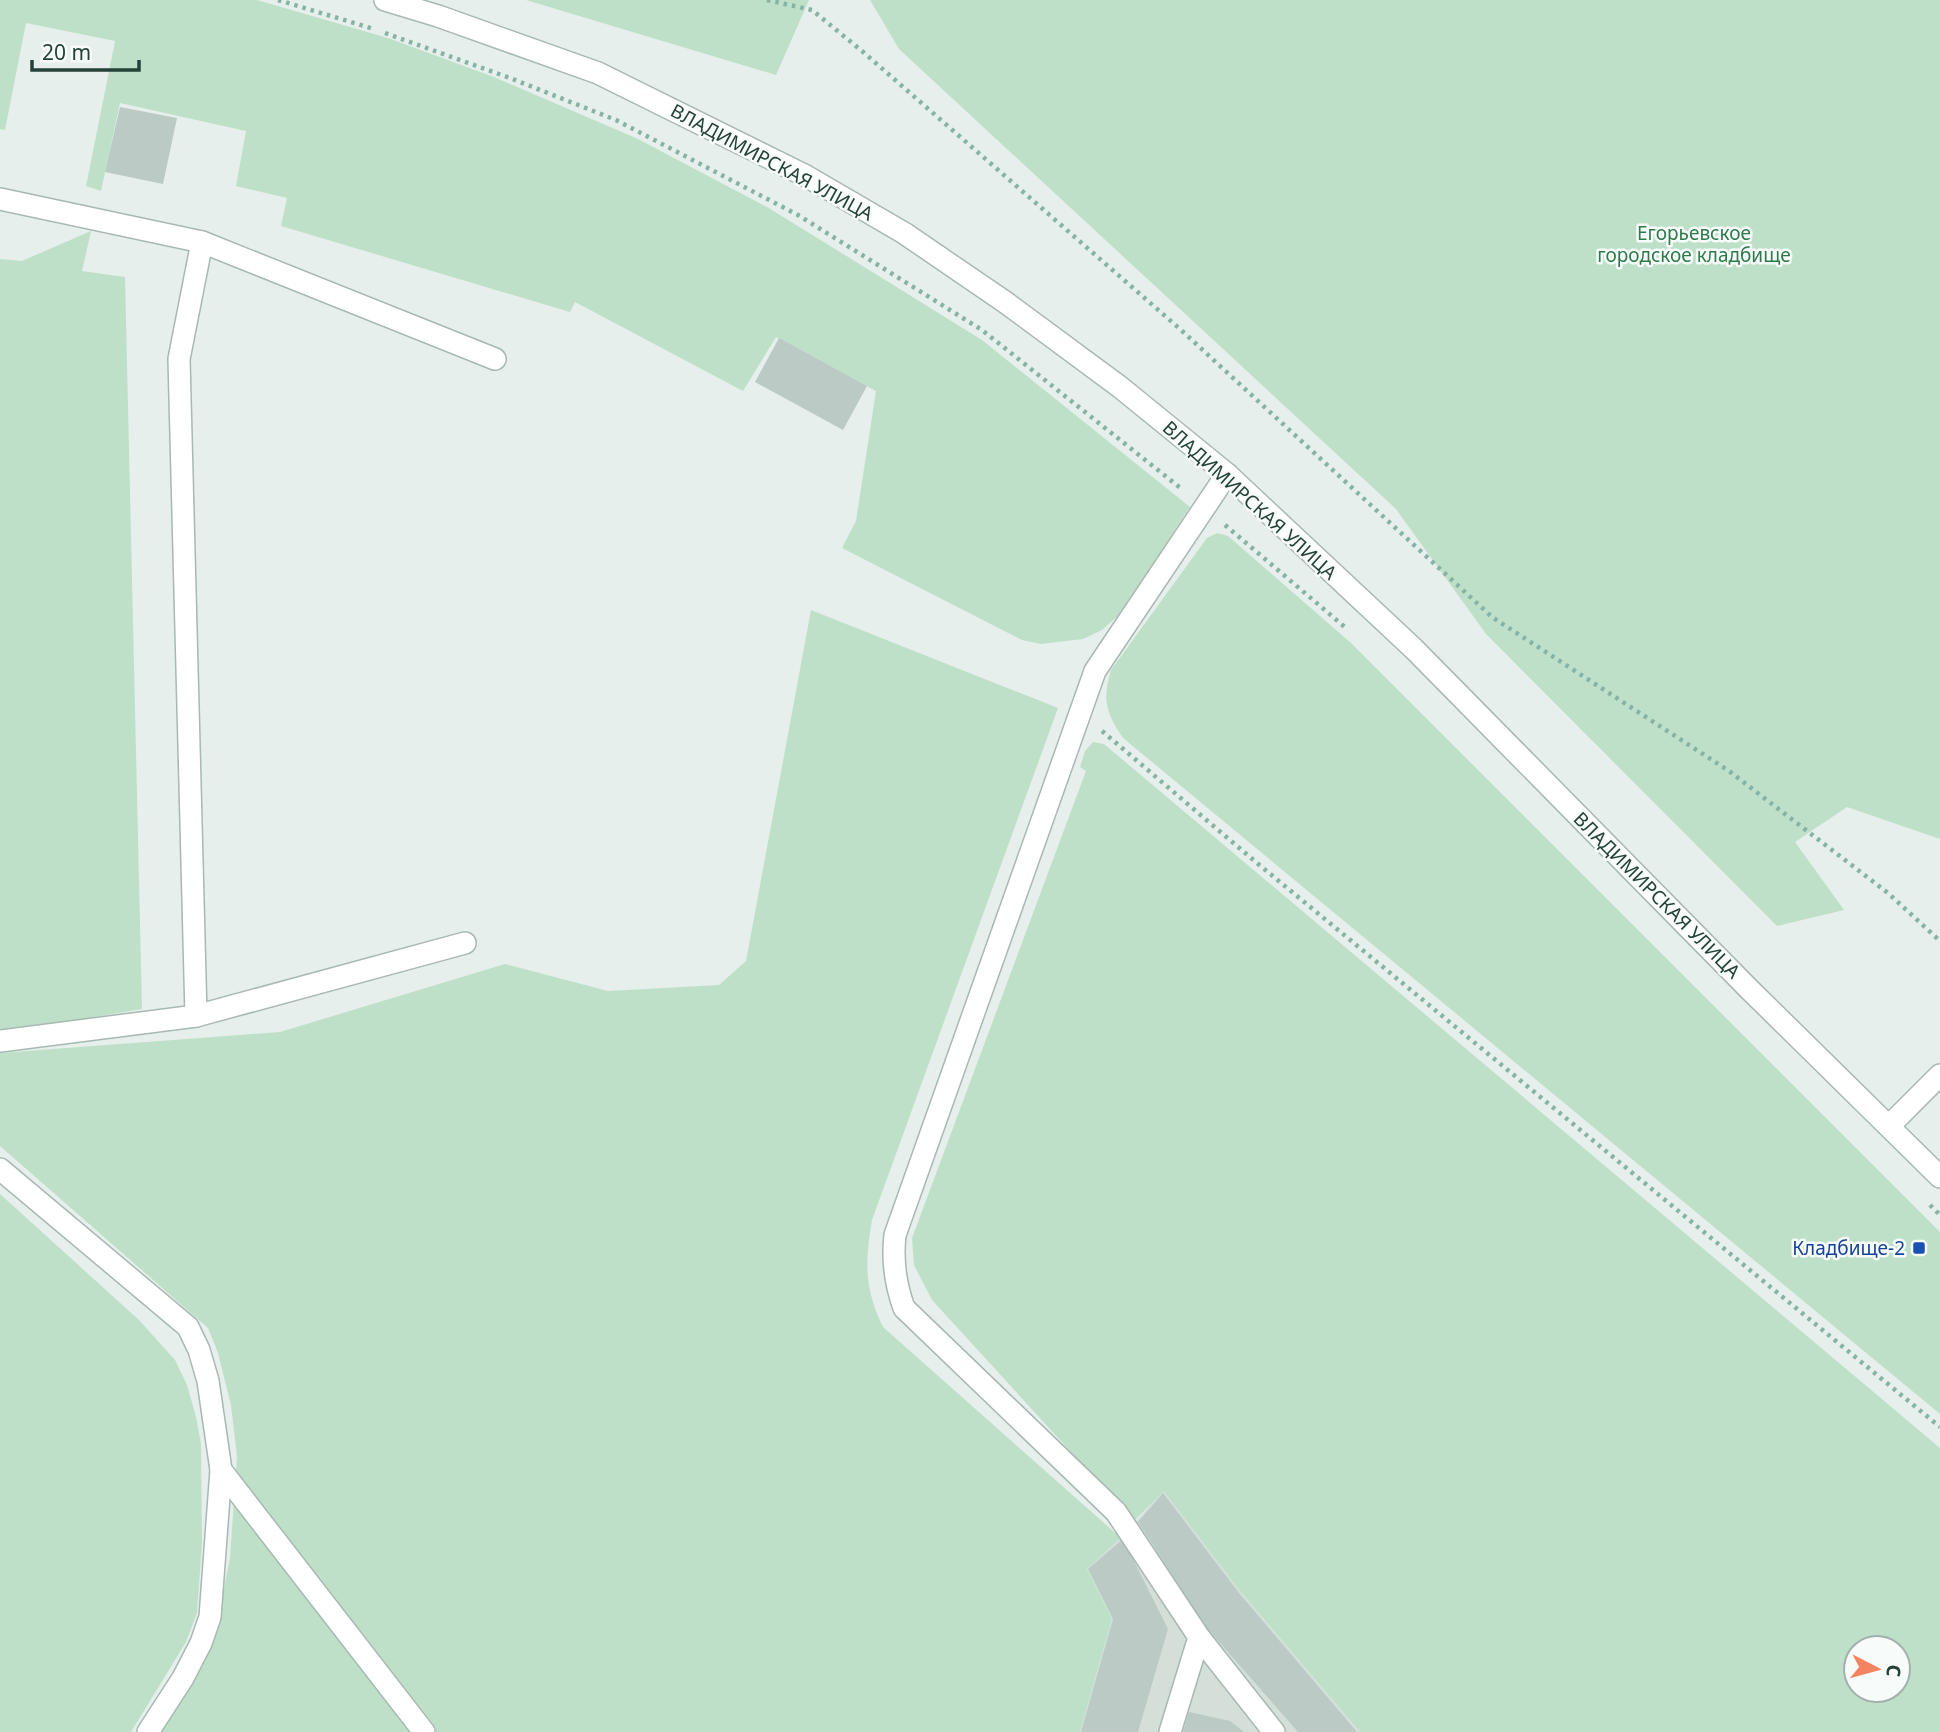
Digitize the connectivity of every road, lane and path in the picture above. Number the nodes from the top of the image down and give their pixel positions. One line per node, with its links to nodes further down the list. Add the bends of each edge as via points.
1 (384, 0): 6 (street, ВЛАДИМИРСКАЯ УЛИЦА, via 598,73 806,176 904,233 1005,302)
2 (767, 0): 8 (path, via 812,10 862,51 1180,329 1492,617 1729,771 1888,893)
3 (0, 199): 4 (street)
4 (202, 242): 5 (street); 10 (street, via 179,359)
5 (495, 359)
6 (1227, 474): 7 (street, via 1095,671); 13 (street, ВЛАДИМИРСКАЯ УЛИЦА, via 1414,649)
7 (1080, 713): 16 (path); 18 (street, via 895,1234 894,1269 904,1308 1116,1512)
8 (1940, 942)
9 (465, 943): 10 (street)
10 (197, 1016): 11 (street)
11 (0, 1041)
12 (1940, 1074): 13 (street)
13 (1889, 1126): 15 (street, ВЛАДИМИРСКАЯ УЛИЦА)
14 (0, 1169): 17 (street, via 188,1327 208,1381)
15 (1940, 1177)
16 (1940, 1427)
17 (221, 1470): 19 (street, via 210,1618 183,1678); 20 (street)
18 (1199, 1637): 21 (street); 22 (street)
19 (148, 1732)
20 (424, 1732)
21 (1170, 1732)
22 (1274, 1732)

